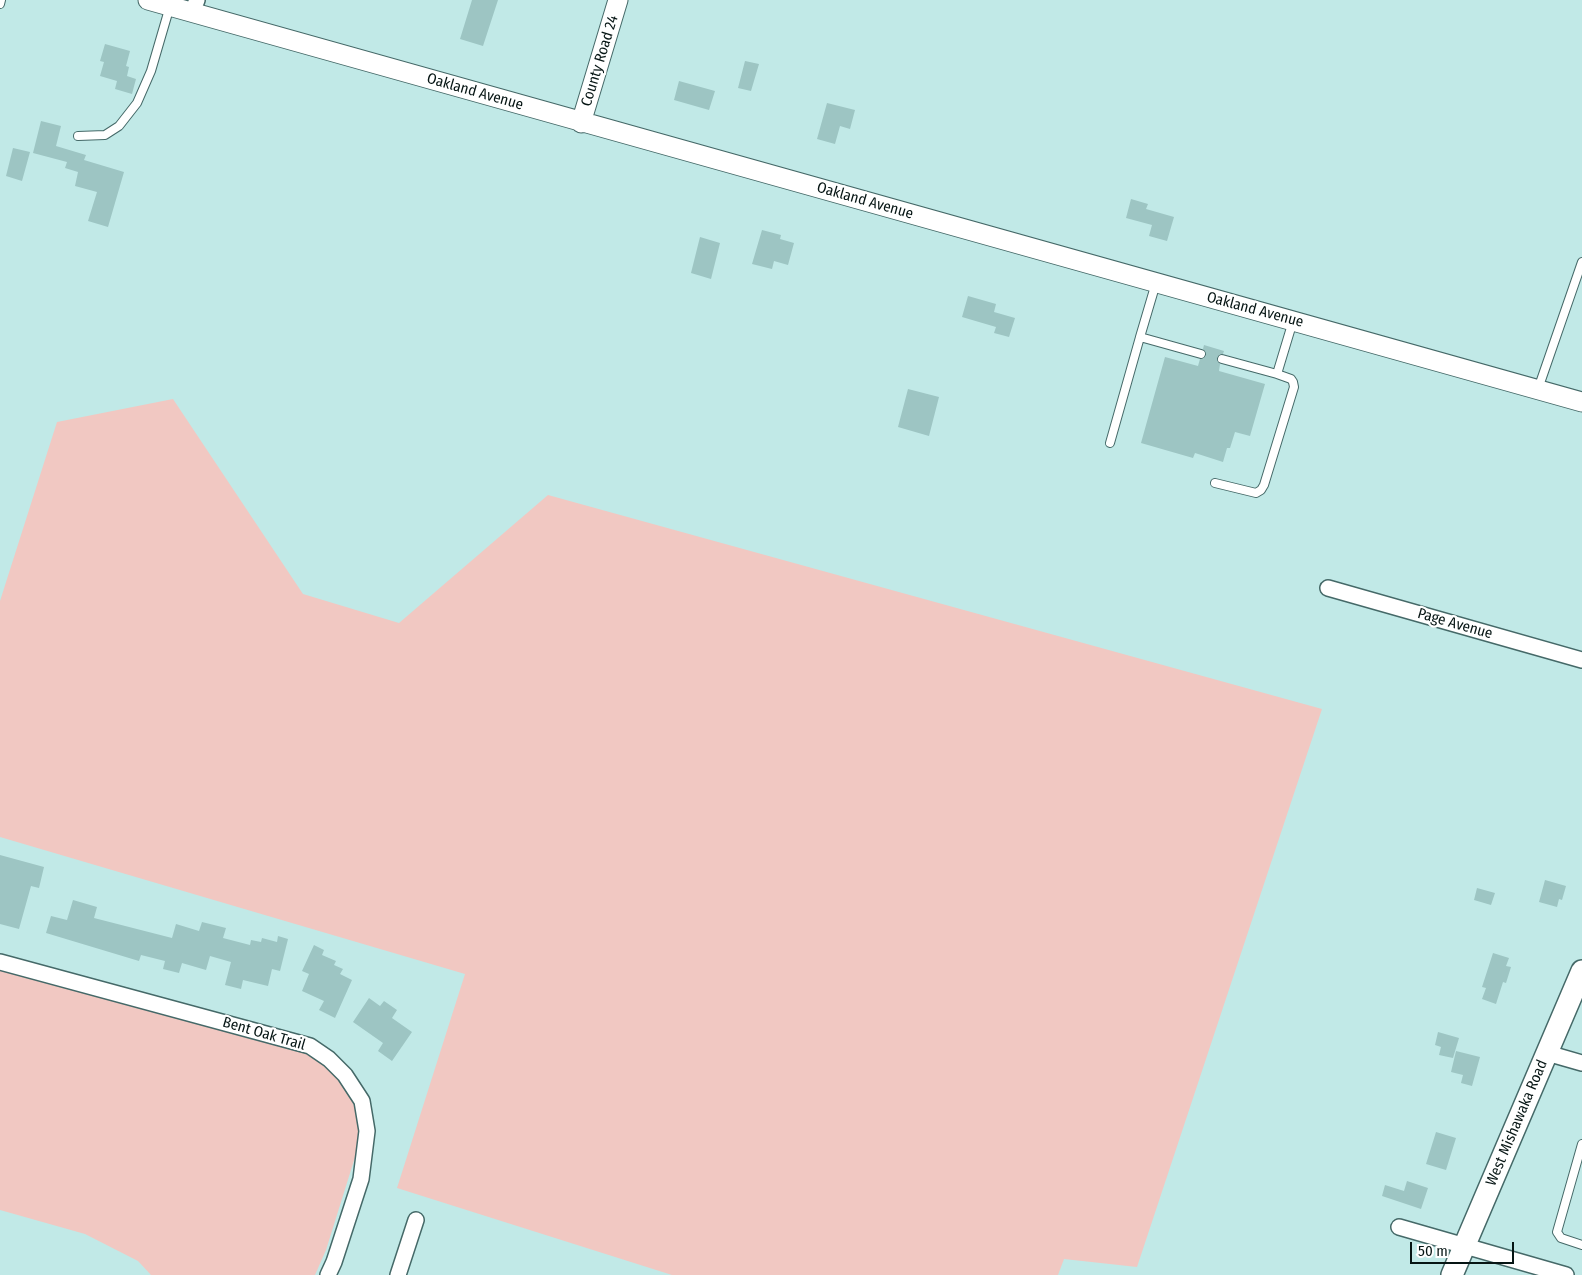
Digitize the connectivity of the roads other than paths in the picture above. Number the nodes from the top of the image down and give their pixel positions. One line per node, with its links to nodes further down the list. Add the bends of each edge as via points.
1 (1, 0): 4 (lane)
2 (148, 0): 5 (street, Oakland Avenue)
3 (618, 0): 7 (street, County Road 24)
4 (0, 4)
5 (170, 6): 6 (street, Oakland Avenue); 8 (lane, via 151,72 137,103 119,126 105,135)
6 (194, 6): 7 (street, Oakland Avenue)
7 (582, 122): 10 (street, Oakland Avenue)
8 (78, 136)
9 (1582, 262): 16 (lane)
10 (1156, 283): 11 (street, Oakland Avenue); 12 (lane)
11 (1294, 320): 15 (lane); 16 (street, Oakland Avenue)
12 (1140, 337): 13 (lane); 18 (lane)
13 (1201, 354)
14 (1222, 359): 15 (lane)
15 (1277, 374): 19 (lane, via 1290,379 1294,387 1264,485 1256,493)
16 (1538, 389): 17 (street, Oakland Avenue)
17 (1582, 402)
18 (1110, 443)
19 (1216, 483)
20 (1328, 588): 21 (street, Page Avenue)
21 (1582, 660)
22 (0, 962): 31 (street, Bent Oak Trail, via 310,1046 335,1065 362,1101 367,1132 361,1179)
23 (1582, 971): 24 (main road, West Mishawaka Road)
24 (1547, 1052): 25 (street); 30 (main road, West Mishawaka Road)
25 (1582, 1062)
26 (1582, 1144): 29 (lane, via 1557,1232 1561,1238)
27 (416, 1220): 32 (street)
28 (1398, 1227): 30 (street)
29 (1582, 1245)
30 (1464, 1246): 33 (main road, West Mishawaka Road); 34 (street)
31 (328, 1275)
32 (398, 1275)
33 (1452, 1275)
34 (1566, 1275)

